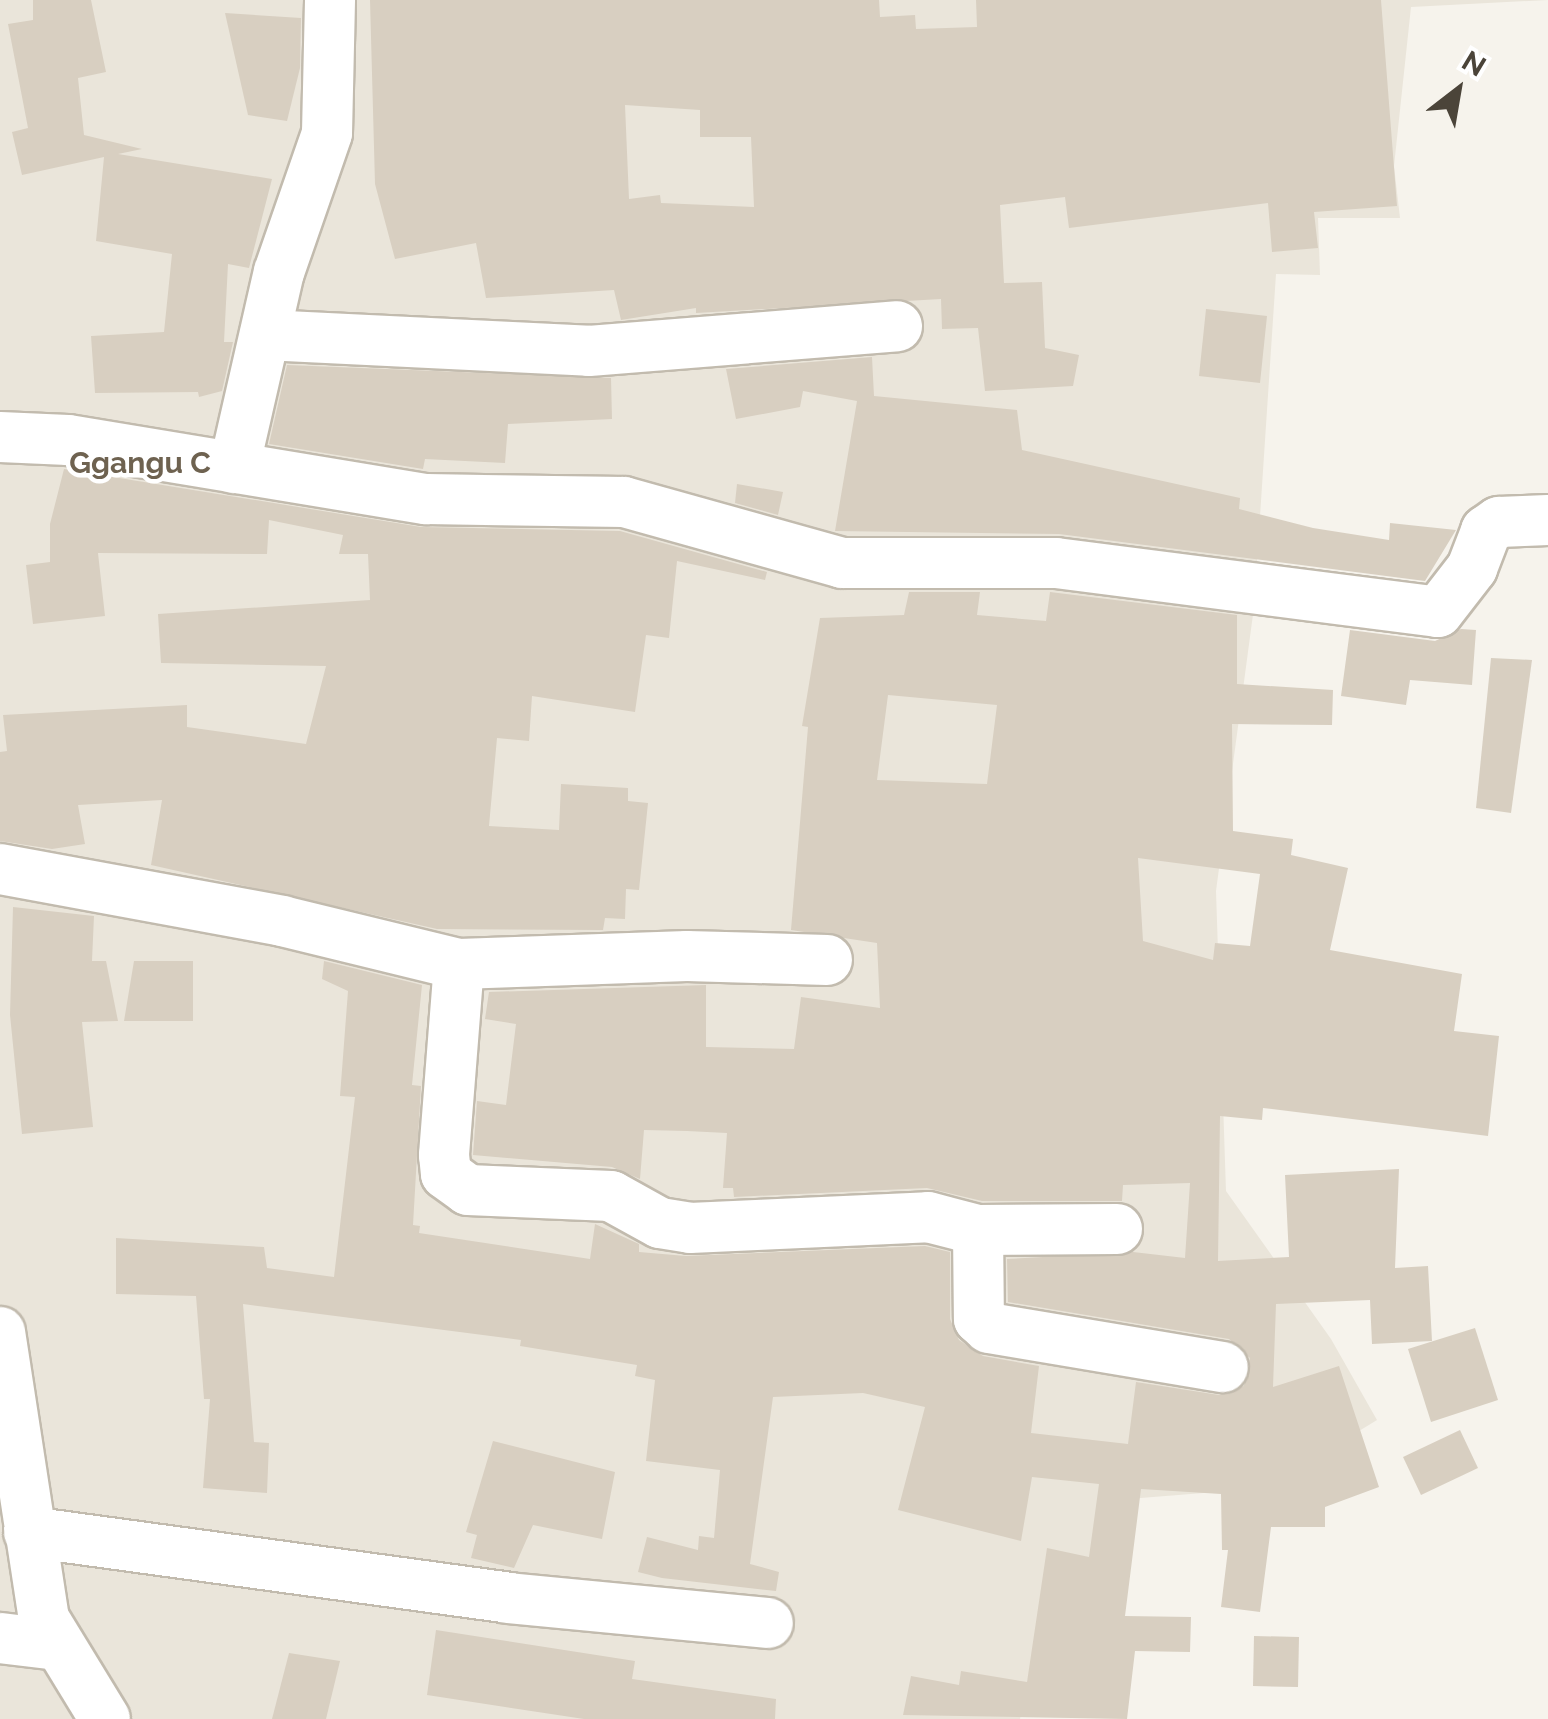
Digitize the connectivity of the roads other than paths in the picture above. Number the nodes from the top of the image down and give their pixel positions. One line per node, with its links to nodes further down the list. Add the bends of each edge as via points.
1 (330, 0): 3 (street, via 328,133)
2 (898, 326): 3 (street, via 589,351)
3 (265, 335): 5 (street)
4 (0, 437): 5 (street, via 68,440)
5 (234, 468): 6 (street, via 426,499 624,502 698,518 809,559 842,563 1056,563 1438,612 1472,568 1486,531 1499,522)
6 (1548, 520)
7 (0, 869): 9 (street, via 282,921)
8 (827, 960): 9 (street, via 686,956)
9 (460, 964): 11 (street, via 444,1155 446,1174 468,1190 611,1196 660,1223 690,1228 928,1217)
10 (1117, 1229): 11 (street)
11 (978, 1230): 13 (street, via 979,1319 989,1328)
12 (0, 1332): 14 (street)
13 (1223, 1367)
14 (29, 1532): 15 (street, via 508,1598); 17 (street, via 44,1619)
15 (768, 1623)
16 (0, 1638): 17 (street)
17 (58, 1645): 18 (street)
18 (104, 1719)

